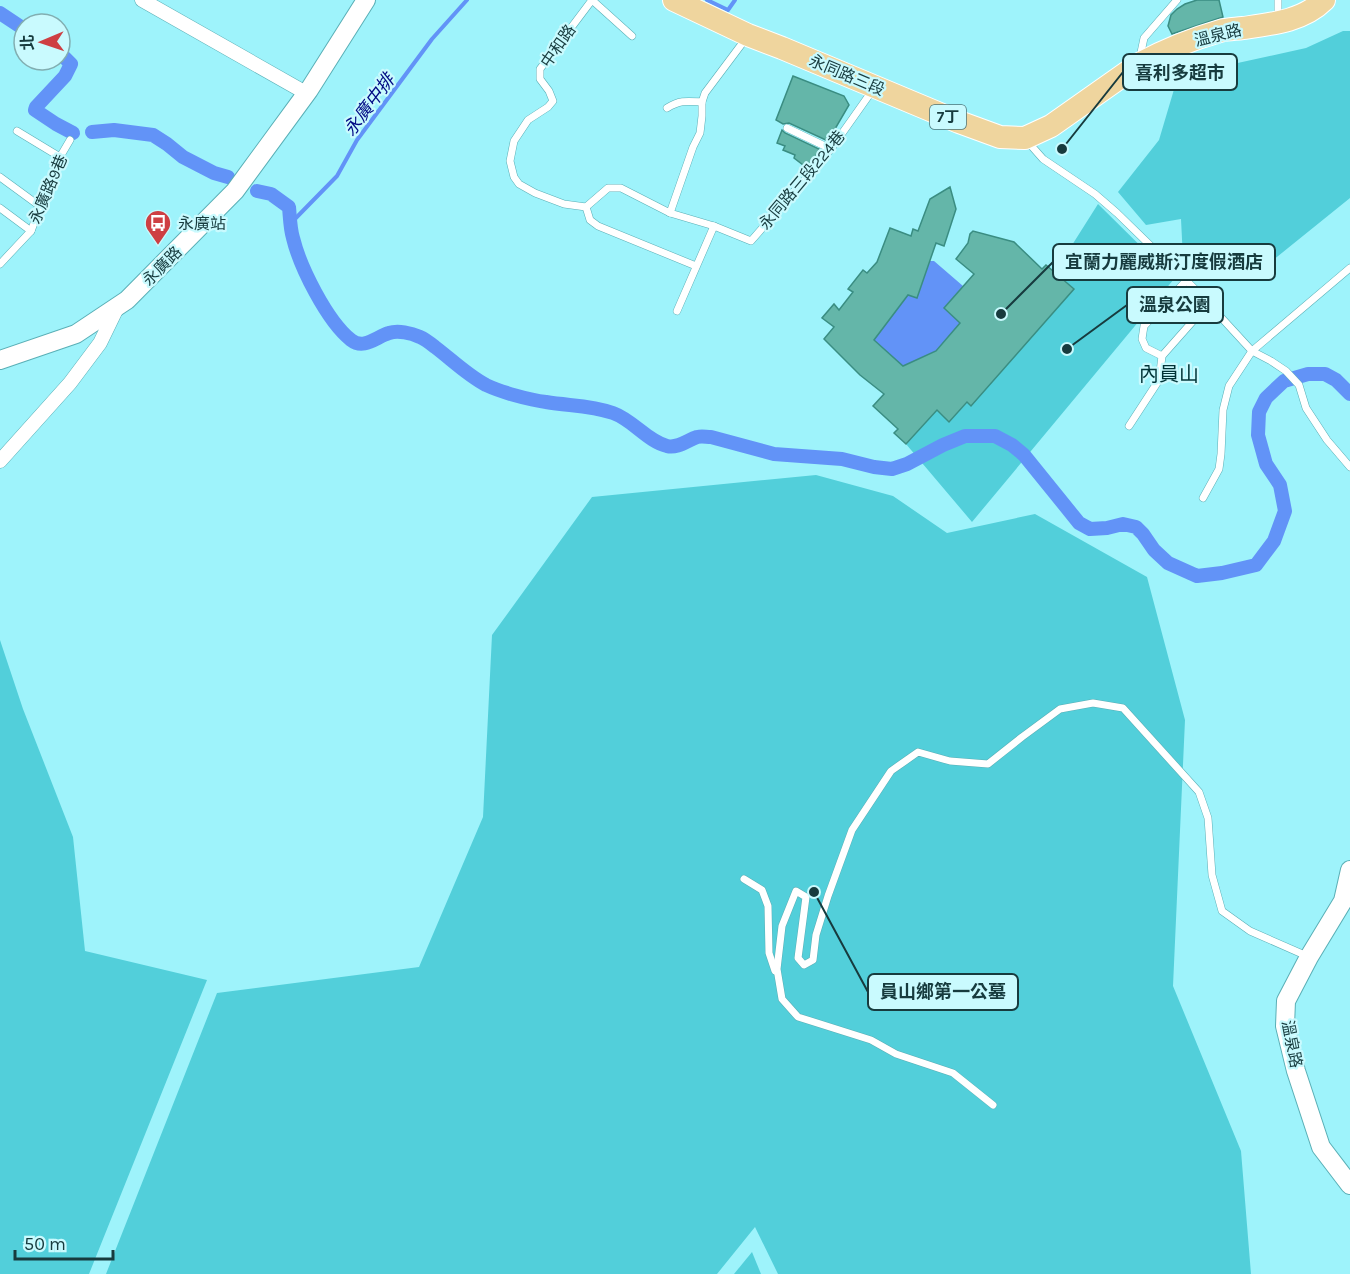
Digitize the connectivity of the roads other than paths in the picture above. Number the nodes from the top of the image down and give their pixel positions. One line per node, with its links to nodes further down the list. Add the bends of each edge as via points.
1 (142, 0): 12 (street)
2 (366, 0): 12 (street, 永廣路)
3 (592, 0): 9 (lane); 23 (lane, 中和路, via 540,69 540,79 553,101 528,120 514,141 510,161 519,184 564,204)
4 (674, 0): 8 (main road, 永同路三段 / 7丁)
5 (1177, 0): 10 (lane, via 1144,38)
6 (1324, 0): 7 (main road, 溫泉路, via 1295,19)
7 (1278, 11): 10 (main road, 溫泉路, via 1177,46)
8 (748, 35): 11 (main road, 永同路三段 / 7丁); 13 (lane)
9 (632, 36)
10 (1139, 64): 17 (main road, 溫泉路, via 1051,126)
11 (874, 87): 17 (main road, 永同路三段 / 7丁, via 1000,137); 19 (lane, 永同路三段224巷)
12 (306, 93): 33 (street, 永廣路, via 240,184)
13 (702, 102): 14 (lane, via 683,100); 25 (lane, via 699,133)
14 (666, 108)
15 (787, 128): 19 (lane)
16 (16, 131): 20 (lane)
17 (1025, 138): 31 (lane, via 1043,159 1117,213)
18 (70, 140): 20 (lane, 永廣路9巷)
19 (831, 149): 26 (lane, 永同路三段224巷, via 750,241)
20 (60, 157): 22 (lane, 永廣路9巷)
21 (0, 177): 22 (lane)
22 (41, 207): 27 (lane, 永廣路9巷)
23 (586, 207): 25 (lane, via 608,188 621,188); 29 (lane, via 590,220 598,226)
24 (0, 208): 27 (lane)
25 (670, 213): 26 (lane)
26 (714, 226): 29 (lane)
27 (31, 231): 28 (lane, 永廣路9巷)
28 (0, 264)
29 (696, 266): 34 (lane)
30 (1350, 268): 35 (lane)
31 (1186, 281): 32 (lane); 36 (lane, via 1144,326 1142,339 1146,348)
32 (1208, 303): 35 (lane); 36 (lane)
33 (118, 306): 37 (street, 永廣路, via 76,334); 39 (street, via 100,343 70,383)
34 (677, 311)
35 (1252, 351): 40 (lane, via 1286,372 1299,386 1306,408); 41 (lane, via 1229,386 1223,410 1219,469)
36 (1162, 356): 38 (lane, via 1159,380)
37 (0, 360)
38 (1129, 426)
39 (0, 461)
40 (1350, 467)
41 (1203, 498)
42 (1350, 870): 44 (street, 溫泉路, via 1343,900)
43 (744, 879): 45 (lane, via 762,890 768,906 769,953)
44 (1309, 957): 45 (lane, via 1250,931 1222,911 1212,875 1208,818 1199,792 1123,708 1093,703 1060,709 988,764 950,761 918,752 891,771 852,830 816,935 813,960 804,965 798,958 806,897 796,891 782,926); 47 (street, 溫泉路, via 1286,1001 1285,1026 1321,1147)
45 (779, 981): 46 (lane, via 782,999 798,1017 871,1040 896,1054 952,1073)
46 (993, 1105)
47 (1350, 1185)

